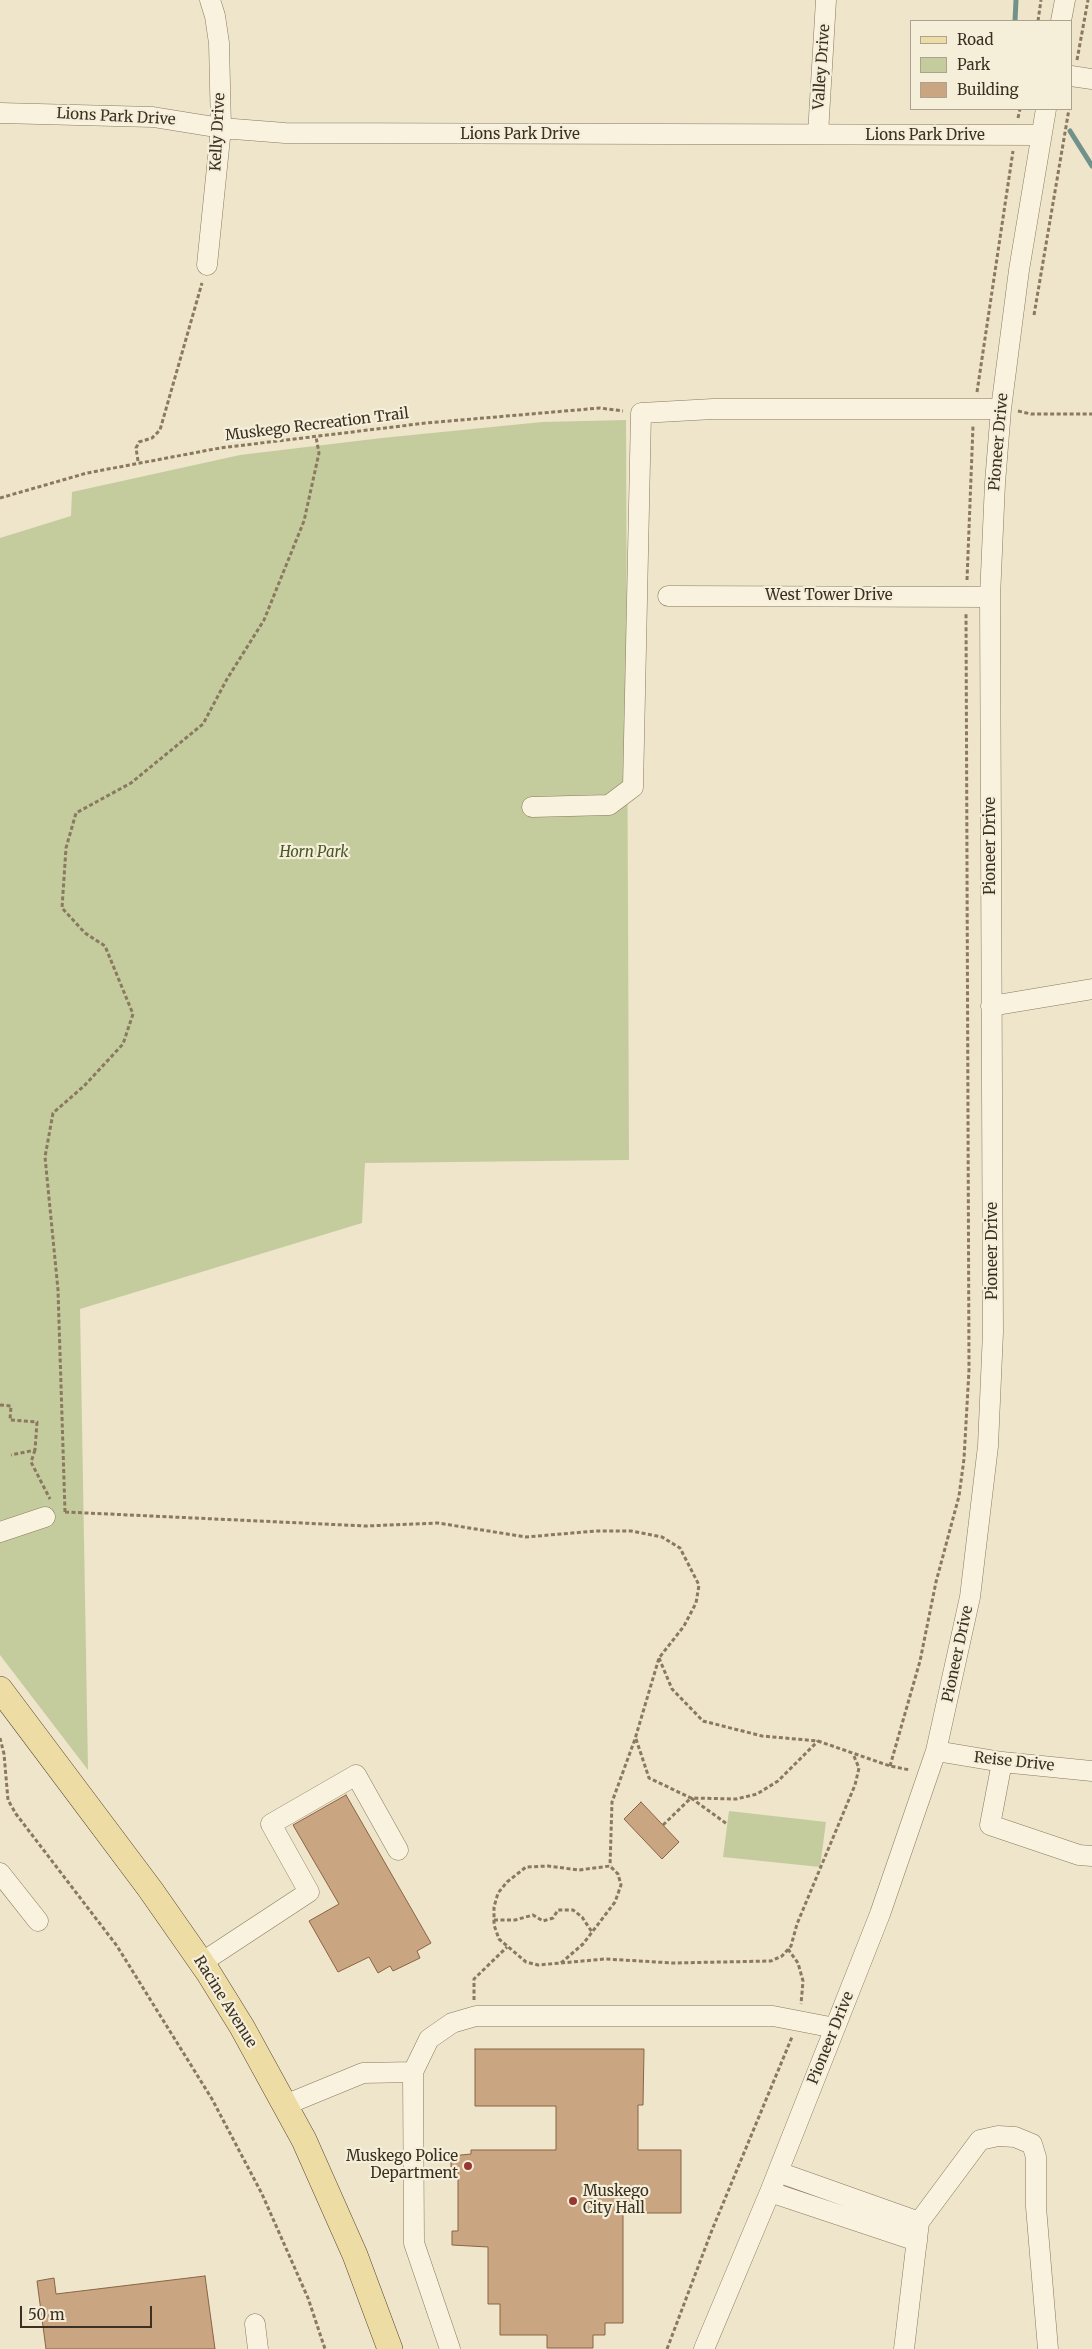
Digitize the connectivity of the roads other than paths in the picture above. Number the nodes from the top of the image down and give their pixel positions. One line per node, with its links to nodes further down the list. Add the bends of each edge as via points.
1 (210, 0): 9 (street, Kelly Drive, via 220,43)
2 (826, 0): 10 (street, Valley Drive)
3 (1065, 0): 4 (street)
4 (1061, 20)
5 (1074, 67): 6 (street)
6 (1092, 79)
7 (1046, 110): 11 (street, Pioneer Drive)
8 (0, 113): 9 (street, Lions Park Drive, via 153,117)
9 (221, 128): 10 (street, Lions Park Drive, via 285,133); 12 (street, Kelly Drive)
10 (818, 134): 11 (street, Lions Park Drive)
11 (1041, 135): 13 (street, Pioneer Drive)
12 (207, 265)
13 (1000, 409): 15 (street, Pioneer Drive); 16 (street, via 713,409 641,413 632,787 609,805)
14 (668, 596): 15 (street, West Tower Drive)
15 (990, 598): 18 (street, Pioneer Drive)
16 (532, 806)
17 (1092, 989): 18 (street)
18 (991, 1006): 22 (street, Pioneer Drive, via 993,1322 988,1446 970,1597)
19 (52, 1515): 20 (street)
20 (0, 1532)
21 (0, 1690): 29 (main road, Racine Avenue, via 150,1889)
22 (936, 1751): 23 (street, Reise Drive); 30 (street, Pioneer Drive, via 880,1914)
23 (1002, 1762): 24 (street, Reise Drive); 26 (street, via 990,1825 1079,1855)
24 (1092, 1771)
25 (398, 1850): 29 (street, via 356,1775 271,1824 309,1892)
26 (1092, 1856)
27 (0, 1873): 28 (street)
28 (38, 1921)
29 (201, 1963): 32 (main road, Racine Avenue)
30 (835, 2028): 31 (street, via 773,2016 476,2016 452,2023 429,2040); 33 (street, Pioneer Drive)
31 (412, 2072): 32 (street, via 362,2073); 39 (street, via 414,2243)
32 (285, 2104): 38 (main road, Racine Avenue, via 355,2255)
33 (778, 2172): 34 (street, Pioneer Drive); 35 (street)
34 (770, 2192): 35 (street); 40 (street, Pioneer Drive)
35 (918, 2232): 41 (street); 42 (street, via 980,2140 1015,2137 1032,2144 1036,2157 1036,2207)
36 (255, 2324): 37 (street)
37 (258, 2349)
38 (390, 2349)
39 (450, 2349)
40 (704, 2349)
41 (904, 2349)
42 (1048, 2349)

